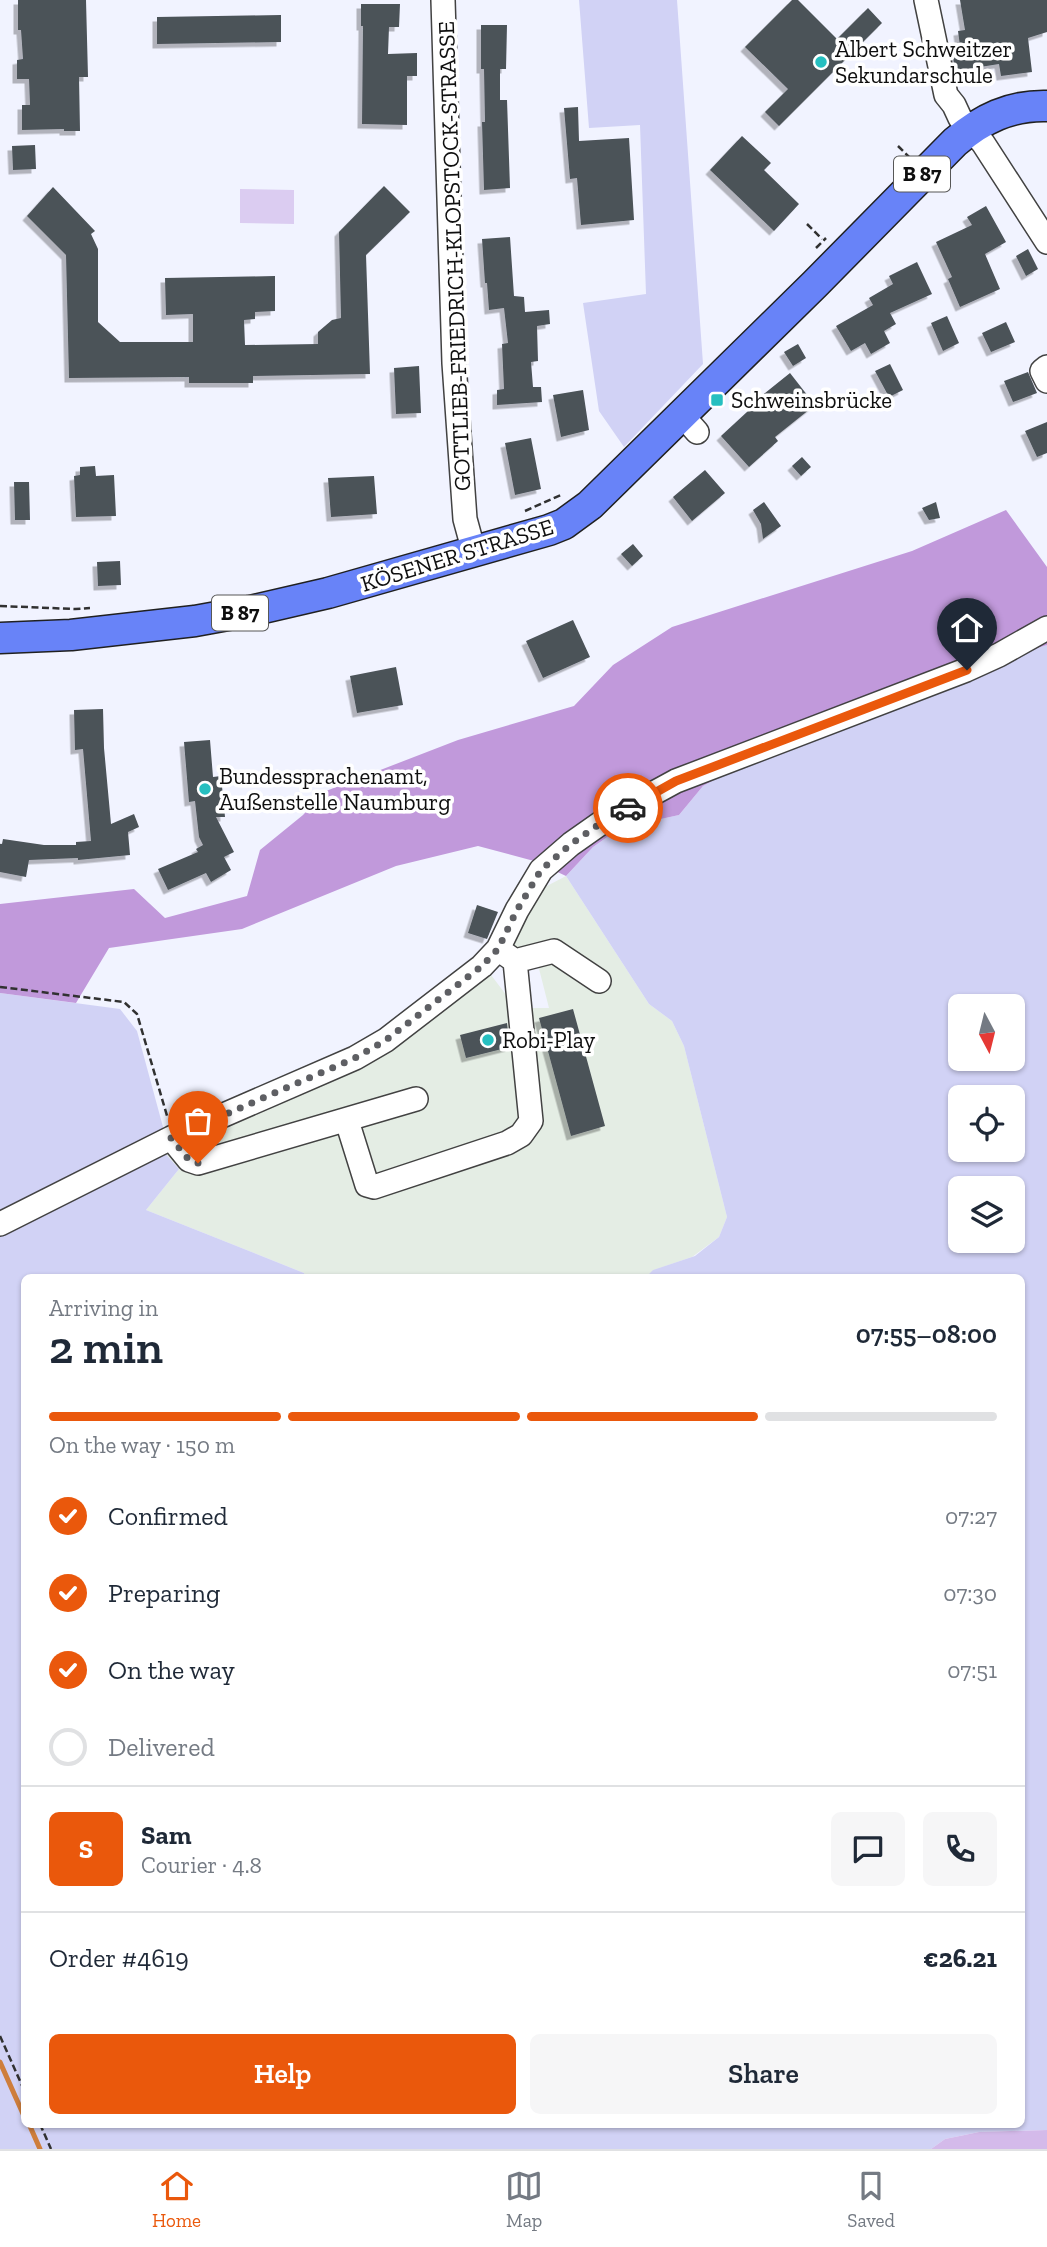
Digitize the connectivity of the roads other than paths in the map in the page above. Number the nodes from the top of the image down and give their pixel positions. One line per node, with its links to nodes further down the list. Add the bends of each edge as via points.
1 (443, 0): 8 (street, GOTTLIEB-FRIEDRICH-KLOPSTOCK-STRASSE, via 454,363 465,519)
2 (926, 0): 4 (street, via 946,95 960,118)
3 (1047, 106): 4 (main road, via 1016,108)
4 (985, 120): 5 (street, via 984,143); 8 (main road, KÖSENER STRASSE / B 87, via 931,165 690,424 578,515 549,530)
5 (1047, 242)
6 (1047, 367): 7 (street, via 1042,371)
7 (1047, 381)
8 (474, 552): 10 (main road, KÖSENER STRASSE / B 87, via 338,590 195,621)
9 (1047, 628): 11 (street, via 967,670 676,781 608,818 541,870 517,910)
10 (0, 638)
11 (507, 955): 12 (street, via 554,951); 14 (street, via 531,1121 521,1135 374,1187 367,1185); 15 (street, via 482,966 386,1040 355,1058)
12 (599, 981)
13 (416, 1099): 14 (street)
14 (347, 1121): 15 (street, via 198,1163 189,1160)
15 (171, 1138): 16 (street)
16 (0, 1224)

